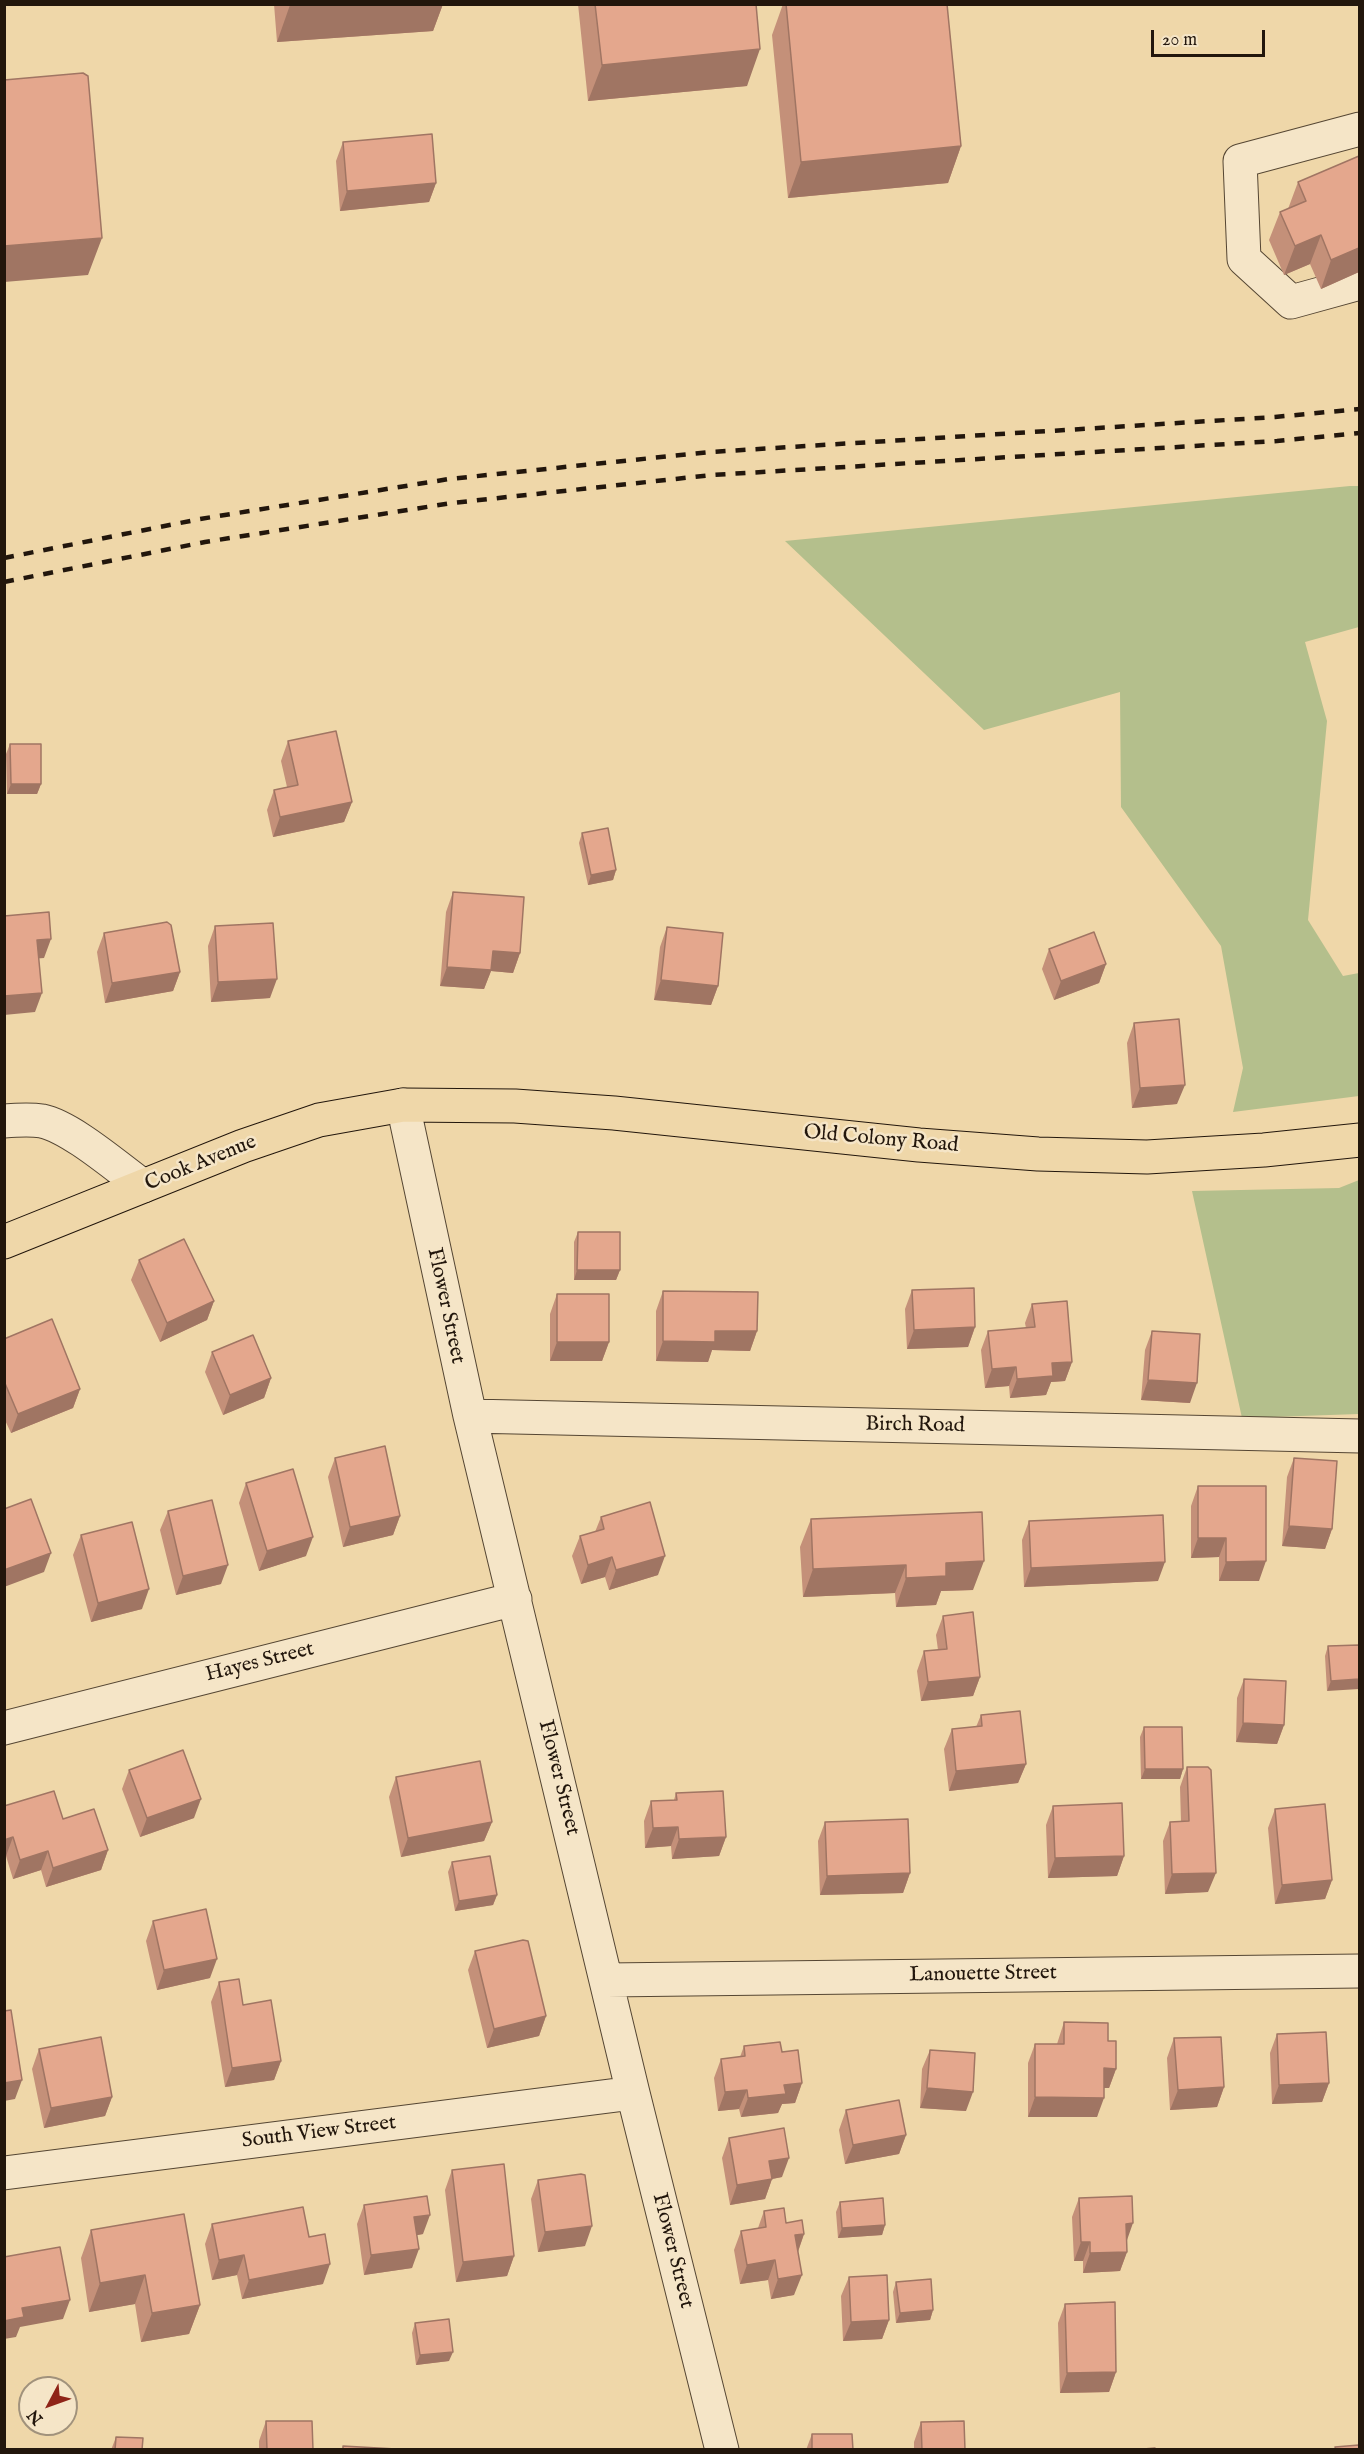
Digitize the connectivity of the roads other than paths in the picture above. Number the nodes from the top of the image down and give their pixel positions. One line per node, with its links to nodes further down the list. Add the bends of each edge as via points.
1 (1359, 129): 2 (street, via 1240,161 1244,259 1291,302)
2 (1359, 283)
3 (403, 1105): 5 (main road, Old Colony Road, via 581,1111 1038,1154 1147,1157); 6 (main road, Cook Avenue, via 319,1120); 8 (street, Flower Street)
4 (4, 1121): 6 (street, via 43,1121 59,1128)
5 (1359, 1140)
6 (143, 1186): 7 (main road, Cook Avenue)
7 (4, 1242)
8 (470, 1416): 9 (street, Birch Road); 10 (street, Flower Street)
9 (1359, 1436)
10 (515, 1599): 11 (street, Hayes Street); 13 (street, Flower Street)
11 (4, 1728)
12 (1359, 1971): 13 (street, Lanouette Street)
13 (607, 1980): 14 (street, Flower Street)
14 (633, 2093): 15 (street, South View Street); 16 (street, Flower Street)
15 (4, 2173)
16 (722, 2450)

